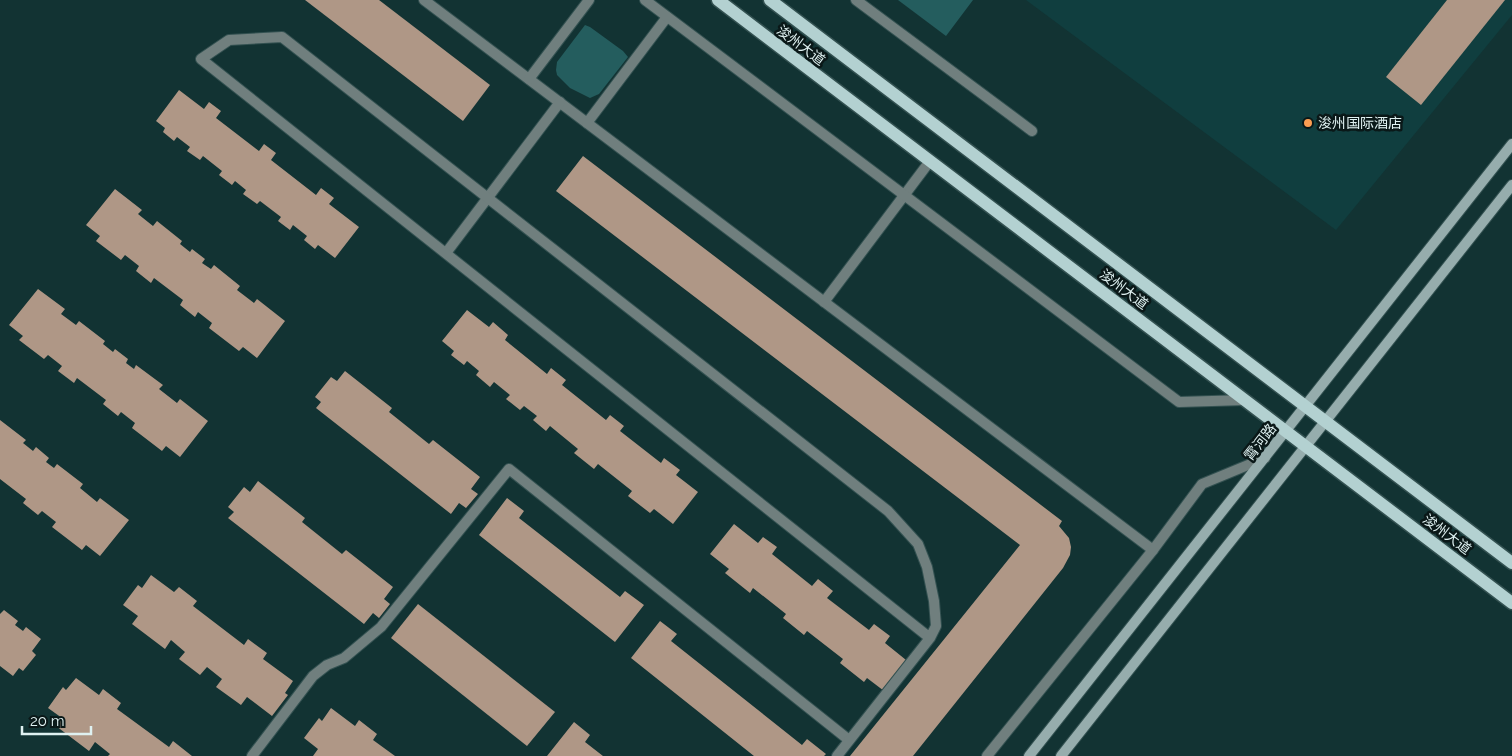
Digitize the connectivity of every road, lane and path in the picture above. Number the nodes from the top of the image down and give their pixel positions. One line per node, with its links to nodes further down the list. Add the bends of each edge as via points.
1 (424, 0): 8 (street)
2 (589, 0): 8 (street)
3 (645, 0): 7 (street)
4 (718, 0): 13 (main road, 浚州大道)
5 (770, 0): 20 (main road, 浚州大道)
6 (856, 0): 11 (street)
7 (668, 17): 10 (street); 15 (street)
8 (529, 79): 9 (street)
9 (560, 102): 10 (street); 16 (street)
10 (587, 123): 18 (street)
11 (1032, 131)
12 (1512, 144): 20 (street, 霄河路)
13 (930, 161): 15 (street); 19 (main road, 浚州大道)
14 (1512, 186): 21 (street)
15 (904, 196): 18 (street); 19 (street, via 1179,402)
16 (488, 198): 17 (street); 17 (street, via 282,37 229,40 201,59); 28 (street, via 888,511 918,544 927,567 936,626)
17 (446, 253): 28 (street)
18 (824, 302): 25 (street)
19 (1245, 400): 22 (main road, 浚州大道)
20 (1306, 406): 21 (main road, 浚州大道); 22 (street, 霄河路)
21 (1326, 422): 23 (street); 26 (main road, 浚州大道)
22 (1286, 431): 23 (main road, 浚州大道); 24 (street, 霄河路)
23 (1306, 447): 27 (main road, 浚州大道); 34 (street)
24 (1265, 458): 25 (street, via 1202,484); 33 (street, 霄河路)
25 (1153, 550): 32 (street)
26 (1512, 563)
27 (1512, 603)
28 (930, 638): 29 (street)
29 (849, 740): 30 (street, via 509,469 381,627 344,658 313,676); 31 (street)
30 (252, 756)
31 (836, 756)
32 (987, 756)
33 (1029, 756)
34 (1061, 756)

